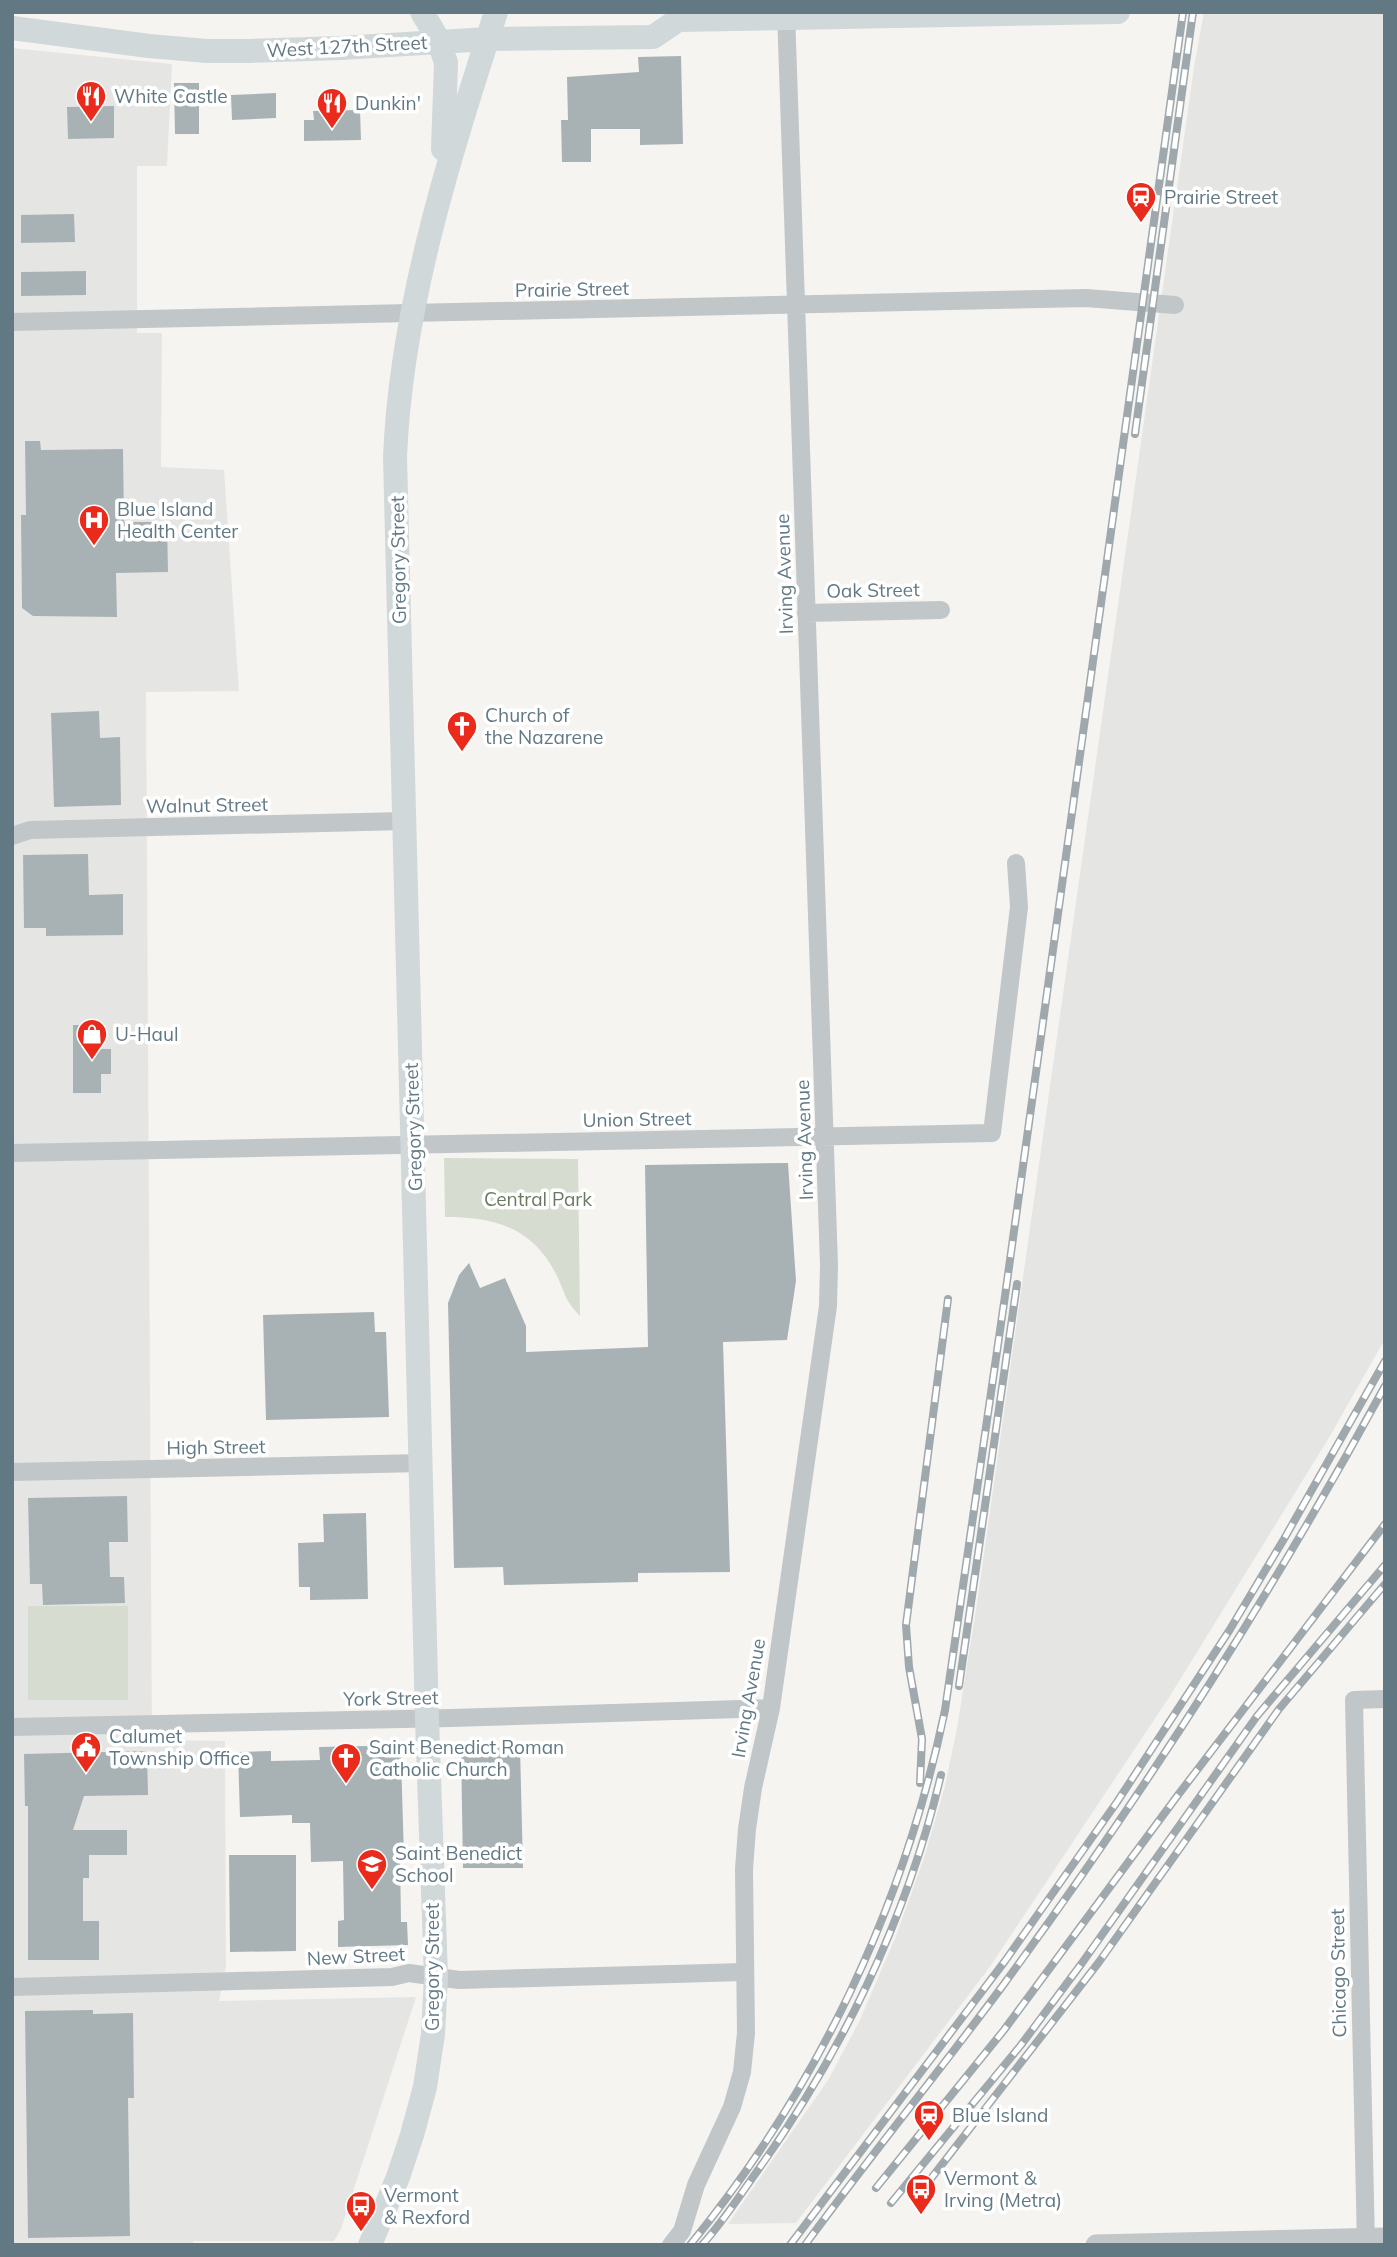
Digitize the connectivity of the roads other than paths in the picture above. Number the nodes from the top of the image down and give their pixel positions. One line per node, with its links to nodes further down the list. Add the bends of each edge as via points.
1 (422, 12): 8 (main road)
2 (496, 12): 7 (main road, Gregory Street)
3 (1118, 12): 5 (main road, West 127th Street)
4 (672, 16): 5 (main road, West 127th Street); 7 (main road, West 127th Street, via 653,37)
5 (786, 16): 10 (street, Irving Avenue)
6 (12, 28): 8 (main road, West 127th Street, via 207,51)
7 (488, 38): 8 (main road, West 127th Street); 9 (main road, Gregory Street)
8 (439, 41): 9 (main road, via 446,63)
9 (444, 185): 12 (main road, Gregory Street)
10 (795, 304): 11 (street, Prairie Street, via 1086,298); 12 (street, Prairie Street); 15 (street, Irving Avenue)
11 (1175, 305)
12 (412, 314): 13 (street, Prairie Street); 16 (main road, Gregory Street, via 401,373 395,457)
13 (12, 323)
14 (941, 610): 15 (street, Oak Street)
15 (807, 612): 19 (street, Irving Avenue)
16 (405, 821): 17 (street, Walnut Street, via 30,830); 20 (main road, Gregory Street)
17 (12, 836)
18 (1016, 863): 19 (street, Union Street, via 1019,907 992,1133)
19 (824, 1136): 20 (street, Union Street); 25 (street, Irving Avenue, via 828,1306)
20 (413, 1145): 21 (street, Union Street); 22 (main road, Gregory Street)
21 (12, 1153)
22 (422, 1464): 23 (street, High Street); 26 (main road, Gregory Street)
23 (12, 1472)
24 (1385, 1699): 32 (street, Chicago Street, via 1353,1700)
25 (771, 1708): 26 (street, York Street); 28 (street, Irving Avenue, via 747,1829)
26 (427, 1718): 27 (street, York Street); 29 (main road, Gregory Street)
27 (12, 1727)
28 (744, 1972): 29 (street, New Street); 33 (street, Irving Avenue, via 742,2072 682,2231)
29 (436, 1977): 30 (street, New Street, via 410,1973 379,1978); 31 (main road, Gregory Street, via 425,2087)
30 (12, 1987)
31 (374, 2237)
32 (1372, 2240): 34 (street)
33 (671, 2245)
34 (1096, 2245)

